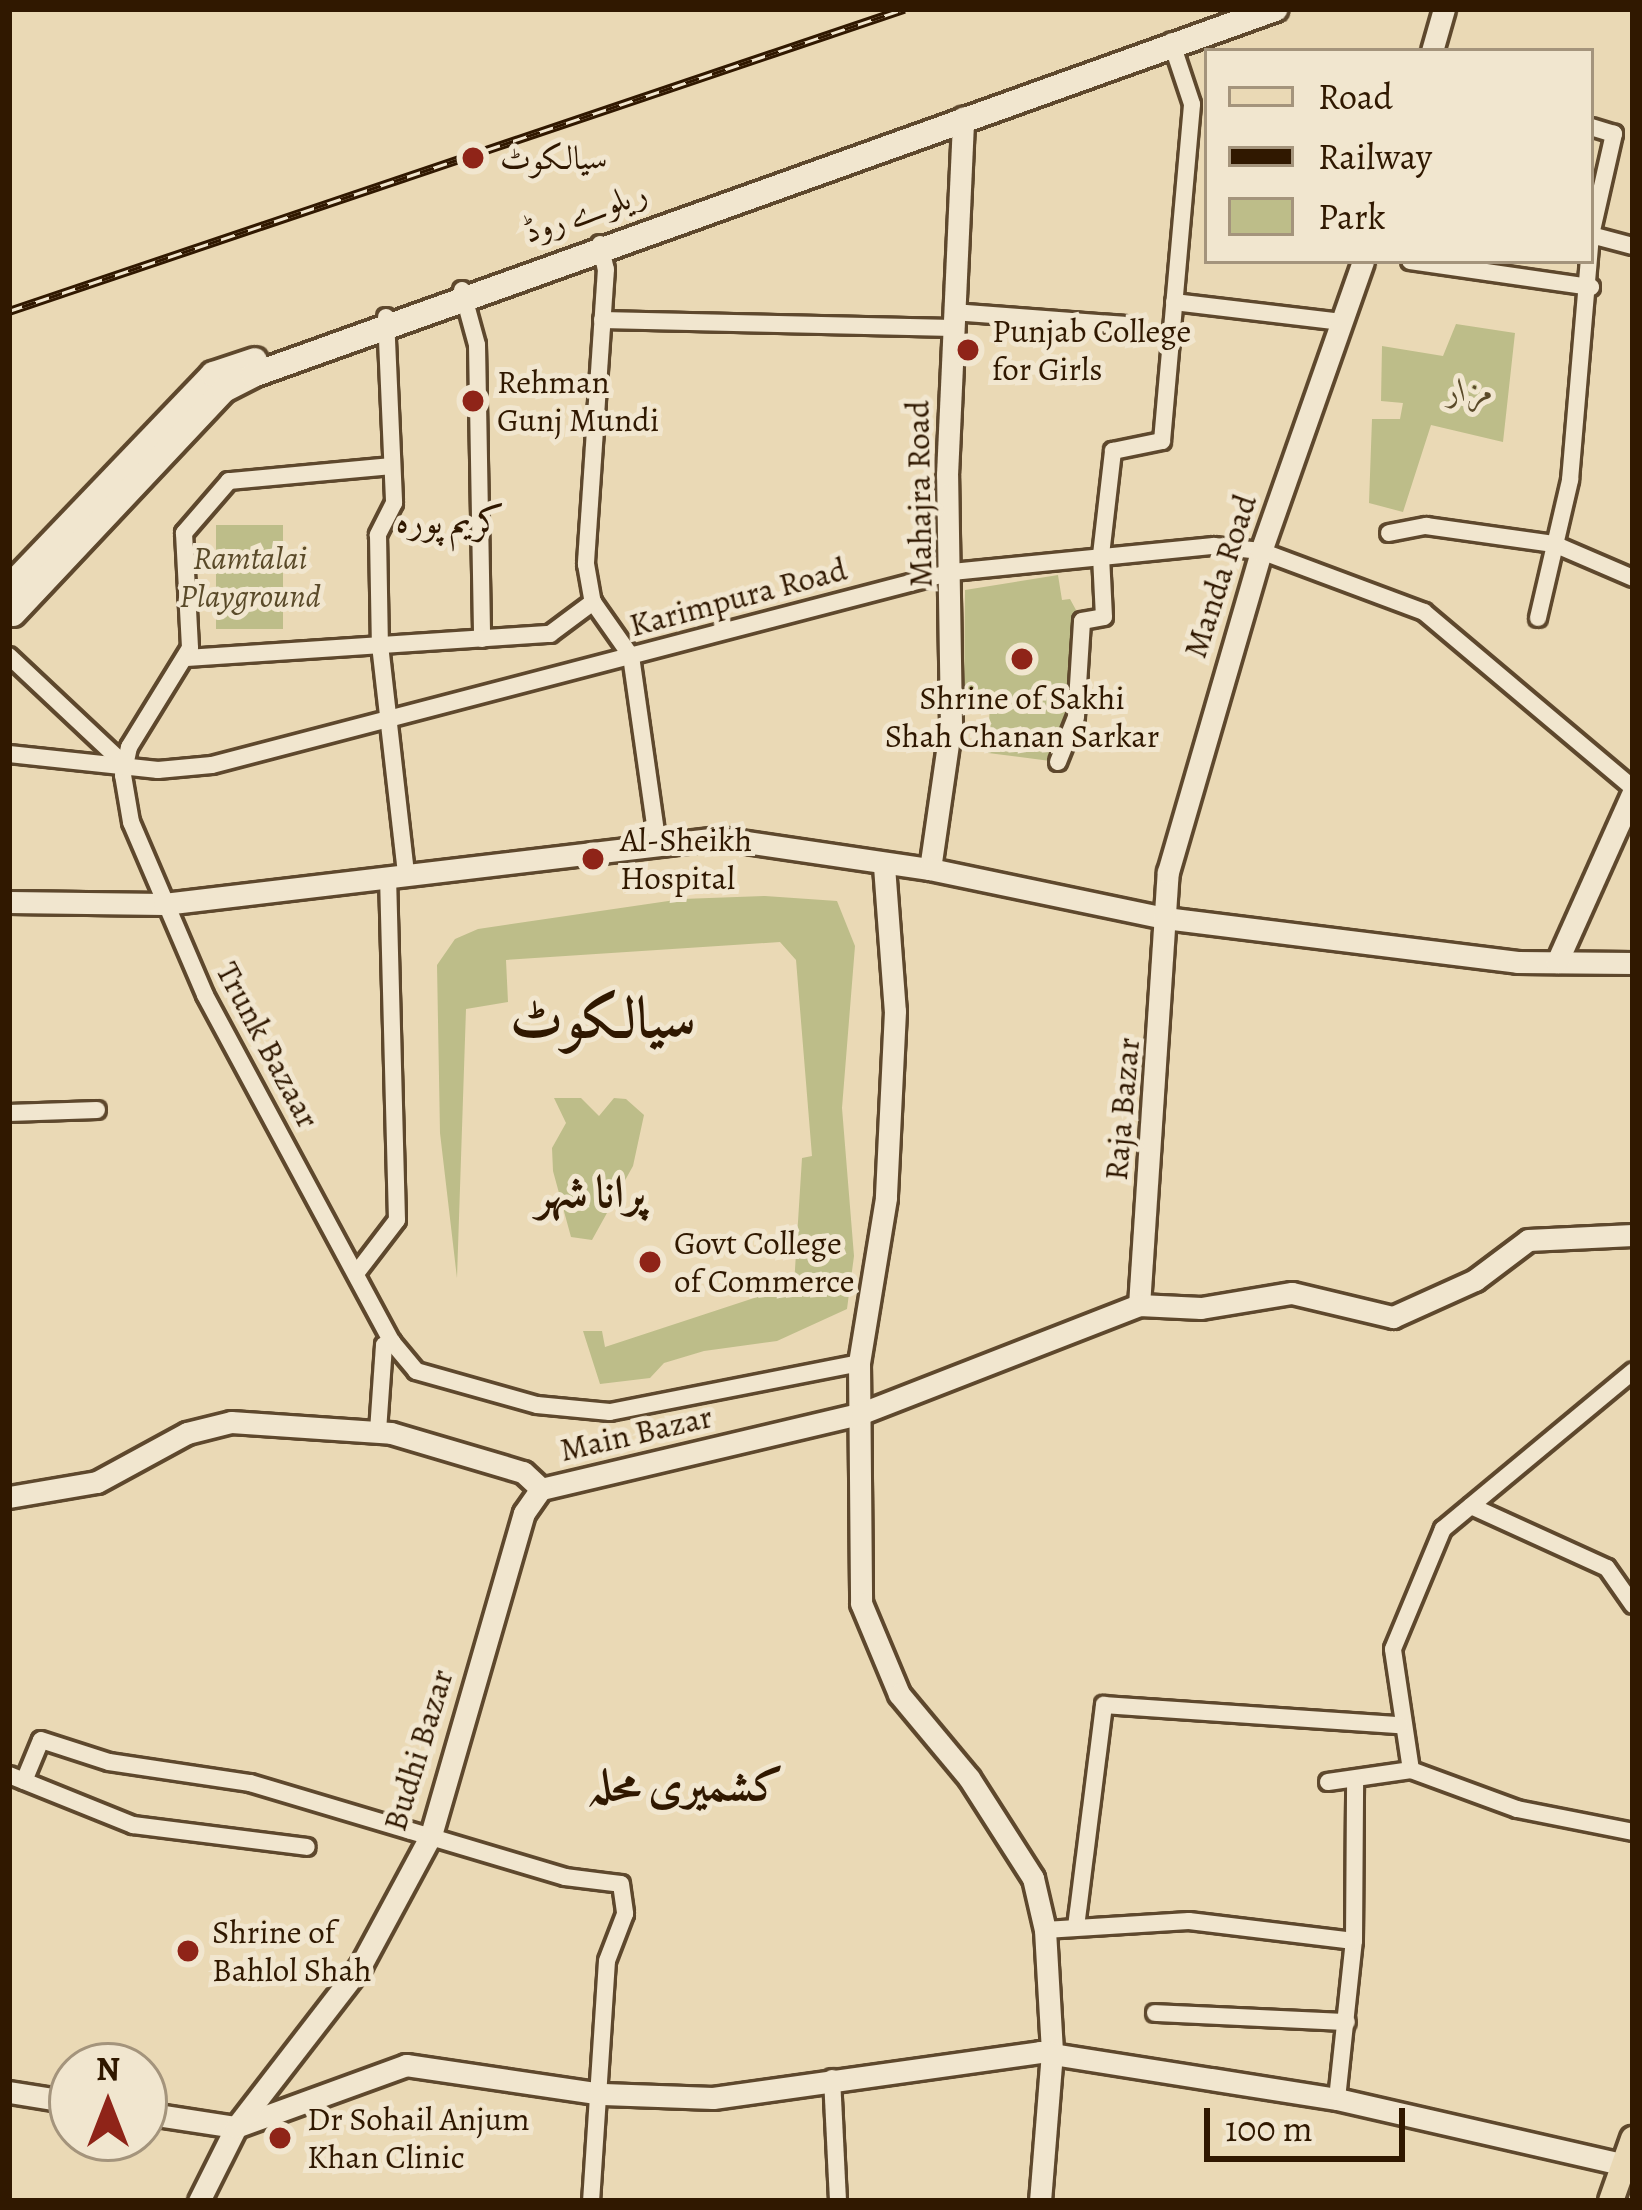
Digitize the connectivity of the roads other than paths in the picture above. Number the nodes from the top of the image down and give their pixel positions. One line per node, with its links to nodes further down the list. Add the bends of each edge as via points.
1 (1255, 9): 4 (main road, ریلوے روڈ)
2 (1275, 9): 4 (main road)
3 (1444, 9): 5 (street)
4 (1172, 45): 6 (street); 7 (main road, ریلوے روڈ)
5 (1433, 48)
6 (1199, 104): 18 (street)
7 (963, 121): 12 (main road, ریلوے روڈ); 20 (street, Mahajra Road)
8 (1594, 128): 9 (street, via 1615,134)
9 (1594, 222)
10 (1594, 236): 11 (street)
11 (1633, 246)
12 (600, 247): 17 (main road, ریلوے روڈ); 19 (street)
13 (1362, 264): 22 (street, Manda Road)
14 (1431, 264): 16 (street)
15 (1591, 264): 16 (street)
16 (1591, 287): 26 (street, via 1570,479)
17 (463, 294): 21 (main road, ریلوے روڈ); 35 (street, via 479,393)
18 (1174, 302): 22 (street); 28 (street, via 1162,441 1113,451)
19 (602, 320): 20 (street); 32 (street, via 586,564)
20 (953, 320): 23 (street); 29 (street, Mahajra Road)
21 (386, 322): 24 (street); 31 (main road, ریلوے روڈ, via 213,374); 33 (main road, via 224,390)
22 (1342, 322): 27 (street, Manda Road)
23 (1124, 325)
24 (392, 466): 36 (street, via 394,503 378,535); 39 (street, via 281,471 215,490 182,540)
25 (1389, 533): 26 (street, via 1426,526)
26 (1554, 544): 30 (street); 34 (street)
27 (1261, 551): 28 (street, Karimpura Road, via 1214,546); 44 (street, Karimpura Road, via 1424,612); 51 (street, Manda Road, via 1168,872)
28 (1101, 555): 29 (street, Karimpura Road); 42 (street, via 1104,616 1082,621 1076,717)
29 (952, 572): 38 (street, Karimpura Road); 47 (street, Mahajra Road, via 951,724)
30 (1633, 578)
31 (9, 587)
32 (592, 602): 35 (street, via 550,634); 38 (street)
33 (10, 614)
34 (1538, 618)
35 (482, 638): 36 (street)
36 (380, 645): 39 (street); 40 (street)
37 (9, 656): 43 (street)
38 (631, 656): 40 (street, Karimpura Road); 45 (street)
39 (188, 658): 43 (street)
40 (387, 722): 43 (street, Karimpura Road, via 212,765); 48 (street)
41 (9, 754): 43 (street, Karimpura Road)
42 (1058, 762)
43 (124, 764): 50 (street, Trunk Bazaar, via 131,822)
44 (1633, 790): 52 (street)
45 (658, 844): 46 (street, via 718,838); 48 (street)
46 (884, 866): 47 (street); 60 (street, via 895,1011 886,1198)
47 (930, 869): 51 (street)
48 (397, 875): 50 (street); 57 (street, via 397,1220)
49 (9, 902): 50 (street)
50 (164, 904): 57 (street, Trunk Bazaar, via 205,995)
51 (1165, 918): 52 (street); 58 (street, Raja Bazar)
52 (1557, 962): 53 (street)
53 (1633, 963)
54 (97, 1110): 55 (street)
55 (9, 1113)
56 (1633, 1234): 58 (street, via 1528,1240 1475,1280 1393,1317 1292,1293 1201,1307)
57 (358, 1271): 59 (street, Trunk Bazaar)
58 (1139, 1305): 62 (street, Main Bazar)
59 (392, 1342): 60 (street, via 416,1371 435,1378 537,1405 610,1412); 63 (street, via 384,1345)
60 (859, 1363): 62 (street)
61 (1633, 1371): 66 (street)
62 (862, 1413): 64 (street, Main Bazar); 77 (street, via 861,1603 877,1653 1017,1849)
63 (378, 1431): 64 (street, Main Bazar, via 524,1472); 65 (street, Main Bazar, via 231,1422 187,1433 97,1482)
64 (541, 1489): 74 (street, Budhi Bazar, via 524,1513)
65 (9, 1497)
66 (1471, 1507): 67 (street, via 1607,1568); 68 (street, via 1443,1529 1409,1596 1393,1649)
67 (1633, 1605)
68 (1399, 1725): 69 (street); 76 (street, via 1104,1705)
69 (1411, 1770): 71 (street); 73 (street, via 1516,1809)
70 (16, 1778): 74 (street, via 41,1740 110,1762 250,1783); 75 (street, via 133,1825)
71 (1355, 1779): 72 (street); 78 (street)
72 (1328, 1782)
73 (1633, 1832)
74 (431, 1835): 84 (street, via 565,1877 621,1884 625,1914 607,1961); 88 (street, Budhi Bazar, via 361,1964)
75 (307, 1847)
76 (1076, 1927): 77 (street); 78 (street, via 1190,1921)
77 (1045, 1930): 81 (street)
78 (1354, 1941): 80 (street)
79 (1155, 2013): 80 (street)
80 (1347, 2022): 86 (street)
81 (1052, 2052): 82 (street); 86 (street); 94 (street)
82 (832, 2078): 84 (street, via 713,2098); 93 (street)
83 (9, 2092): 85 (street)
84 (603, 2094): 88 (street, via 406,2065); 92 (street)
85 (48, 2098)
86 (1337, 2099): 90 (street)
87 (168, 2117): 88 (street)
88 (236, 2127): 91 (street, Budhi Bazar)
89 (1633, 2139): 90 (main road)
90 (1630, 2166): 95 (main road)
91 (199, 2201)
92 (592, 2201)
93 (838, 2201)
94 (1040, 2201)
95 (1611, 2201)

